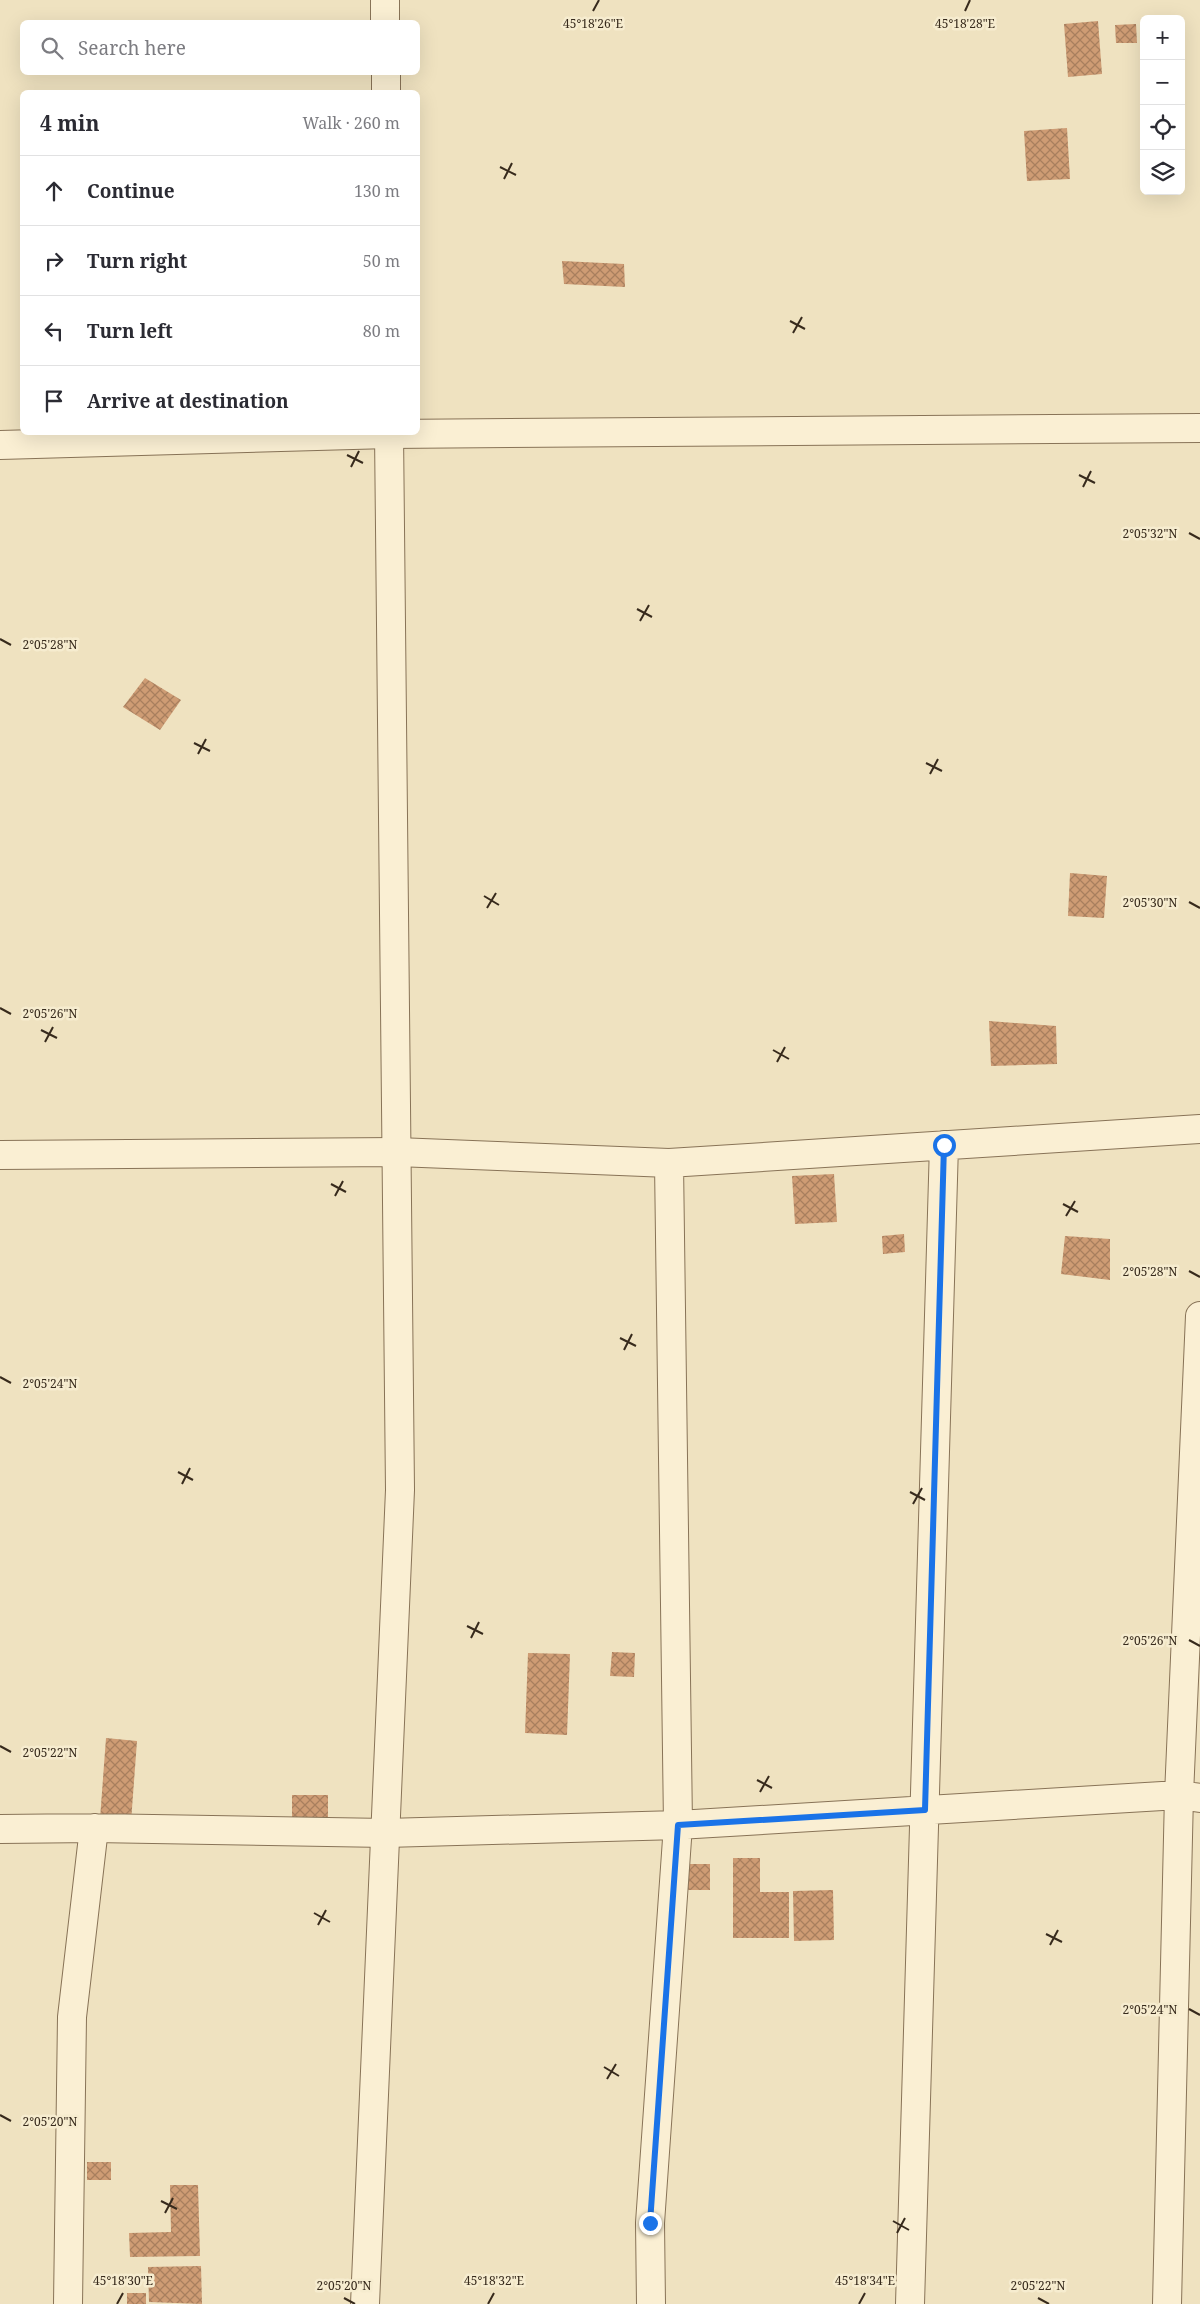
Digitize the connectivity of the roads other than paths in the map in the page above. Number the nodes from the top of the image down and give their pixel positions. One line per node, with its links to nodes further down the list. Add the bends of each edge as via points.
1 (385, 0): 2 (street)
2 (386, 20)
3 (386, 75): 4 (street)
4 (386, 90)
5 (1200, 428): 6 (street)
6 (420, 433)
7 (324, 435): 9 (street)
8 (389, 435): 12 (street)
9 (0, 445)
10 (1200, 1129): 11 (street)
11 (944, 1145): 14 (street); 17 (street)
12 (397, 1152): 13 (street); 14 (street); 21 (street, via 400,1490)
13 (0, 1155)
14 (669, 1163): 18 (street)
15 (1200, 1316): 16 (street)
16 (1190, 1796): 17 (street); 26 (street)
17 (925, 1810): 18 (street); 25 (street)
18 (678, 1825): 21 (street); 24 (street, via 650,2223)
19 (94, 1828): 20 (street); 21 (street); 22 (street, via 72,2017)
20 (0, 1829)
21 (386, 1832): 23 (street)
22 (68, 2304)
23 (366, 2304)
24 (651, 2304)
25 (910, 2304)
26 (1167, 2304)

